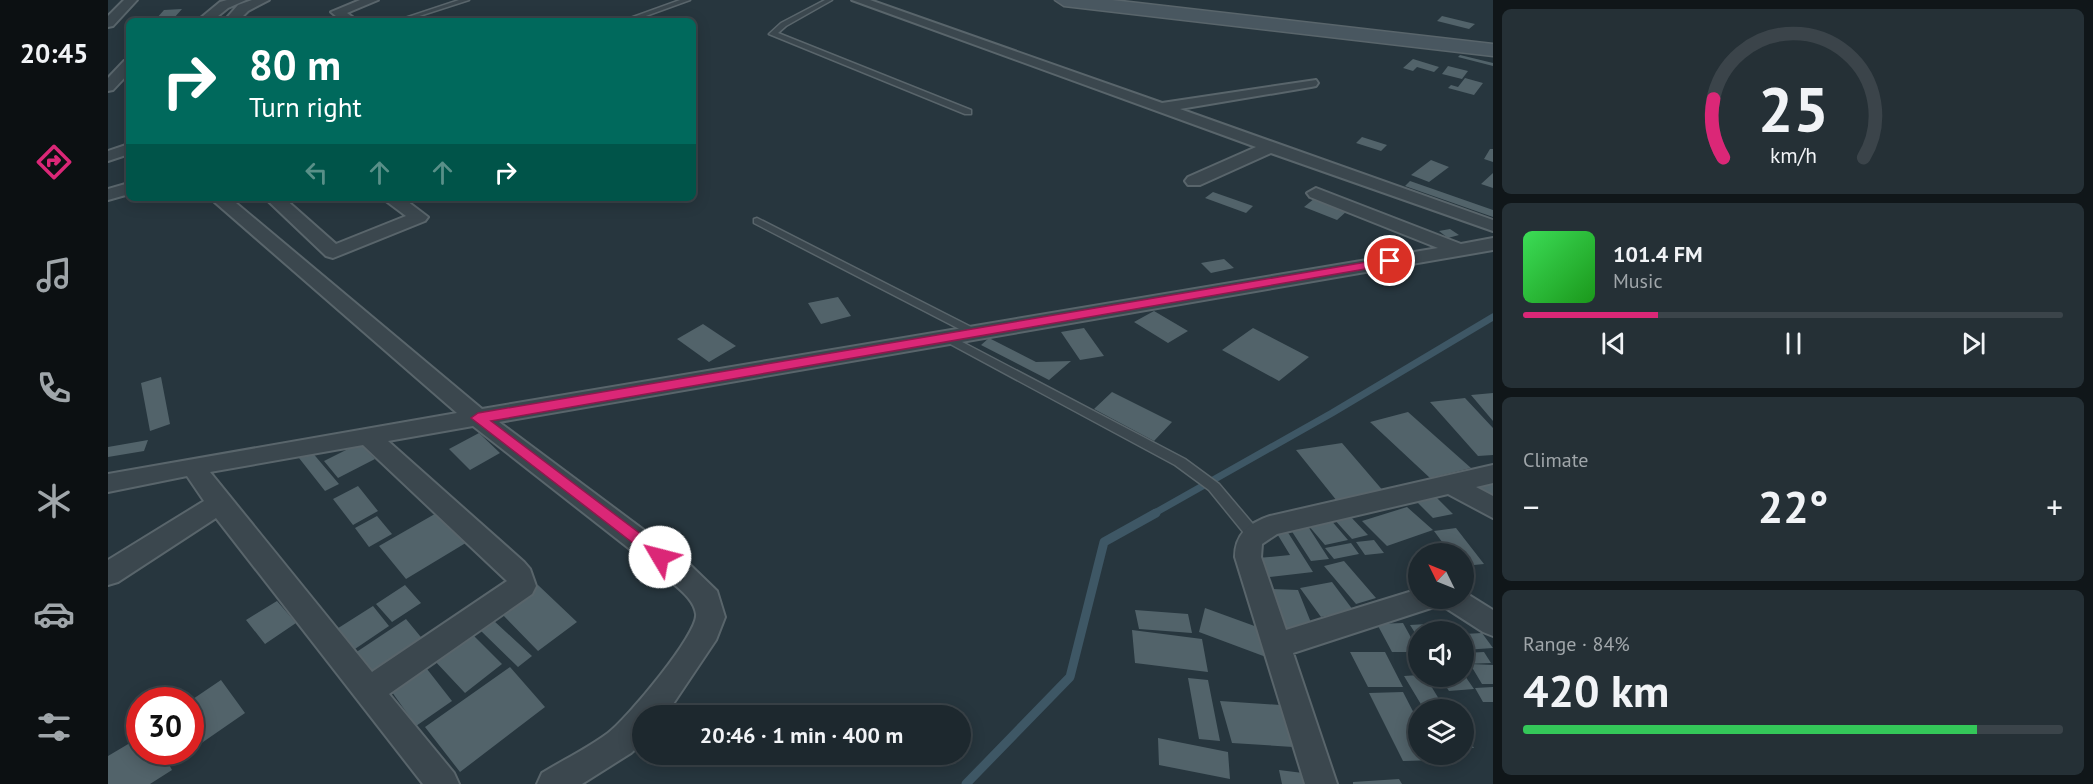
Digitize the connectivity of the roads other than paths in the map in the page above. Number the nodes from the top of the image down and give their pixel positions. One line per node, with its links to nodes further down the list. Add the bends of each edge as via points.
1 (131, 0): 16 (street)
2 (240, 0): 11 (street, via 224,5)
3 (262, 0): 12 (street, via 243,8)
4 (372, 0): 13 (street, via 336,12)
5 (466, 0): 14 (lane)
6 (687, 0): 15 (lane)
7 (829, 0): 23 (lane, via 773,34)
8 (858, 0): 22 (street)
9 (1064, 0): 18 (street)
10 (1130, 0): 17 (street)
11 (208, 18)
12 (234, 18)
13 (346, 18)
14 (408, 18)
15 (634, 18)
16 (108, 23)
17 (1493, 42)
18 (1493, 50)
19 (126, 67): 21 (street)
20 (1311, 83): 22 (street)
21 (108, 87)
22 (1160, 108): 24 (street)
23 (968, 111)
24 (1270, 147): 27 (street); 35 (street)
25 (126, 150): 26 (street)
26 (108, 156)
27 (1194, 181)
28 (126, 189): 30 (street)
29 (1316, 193): 37 (street)
30 (108, 195)
31 (223, 201): 40 (street)
32 (277, 201): 33 (street, via 333,252 419,217)
33 (395, 201)
34 (756, 221): 38 (lane)
35 (1493, 226)
36 (1493, 244): 37 (street)
37 (1459, 250): 38 (street)
38 (973, 332): 39 (street)
39 (945, 337): 40 (street); 48 (lane, via 1180,462 1214,487)
40 (478, 418): 41 (street); 55 (street, via 678,571 707,599 711,617 702,640)
41 (369, 437): 42 (street); 54 (street, via 514,570 522,586)
42 (193, 466): 44 (street); 46 (street)
43 (1493, 474): 45 (street)
44 (108, 483)
45 (1449, 483): 47 (street); 48 (street, via 1270,525)
46 (219, 504): 49 (street); 54 (street)
47 (1493, 508)
48 (1253, 534): 53 (street, via 1247,544 1248,557)
49 (108, 574)
50 (1408, 604): 53 (street)
51 (1468, 609): 52 (street)
52 (1492, 624)
53 (1278, 645): 59 (street)
54 (369, 691): 57 (street)
55 (655, 705)
56 (632, 732): 58 (street)
57 (443, 784)
58 (553, 784)
59 (1321, 784)

